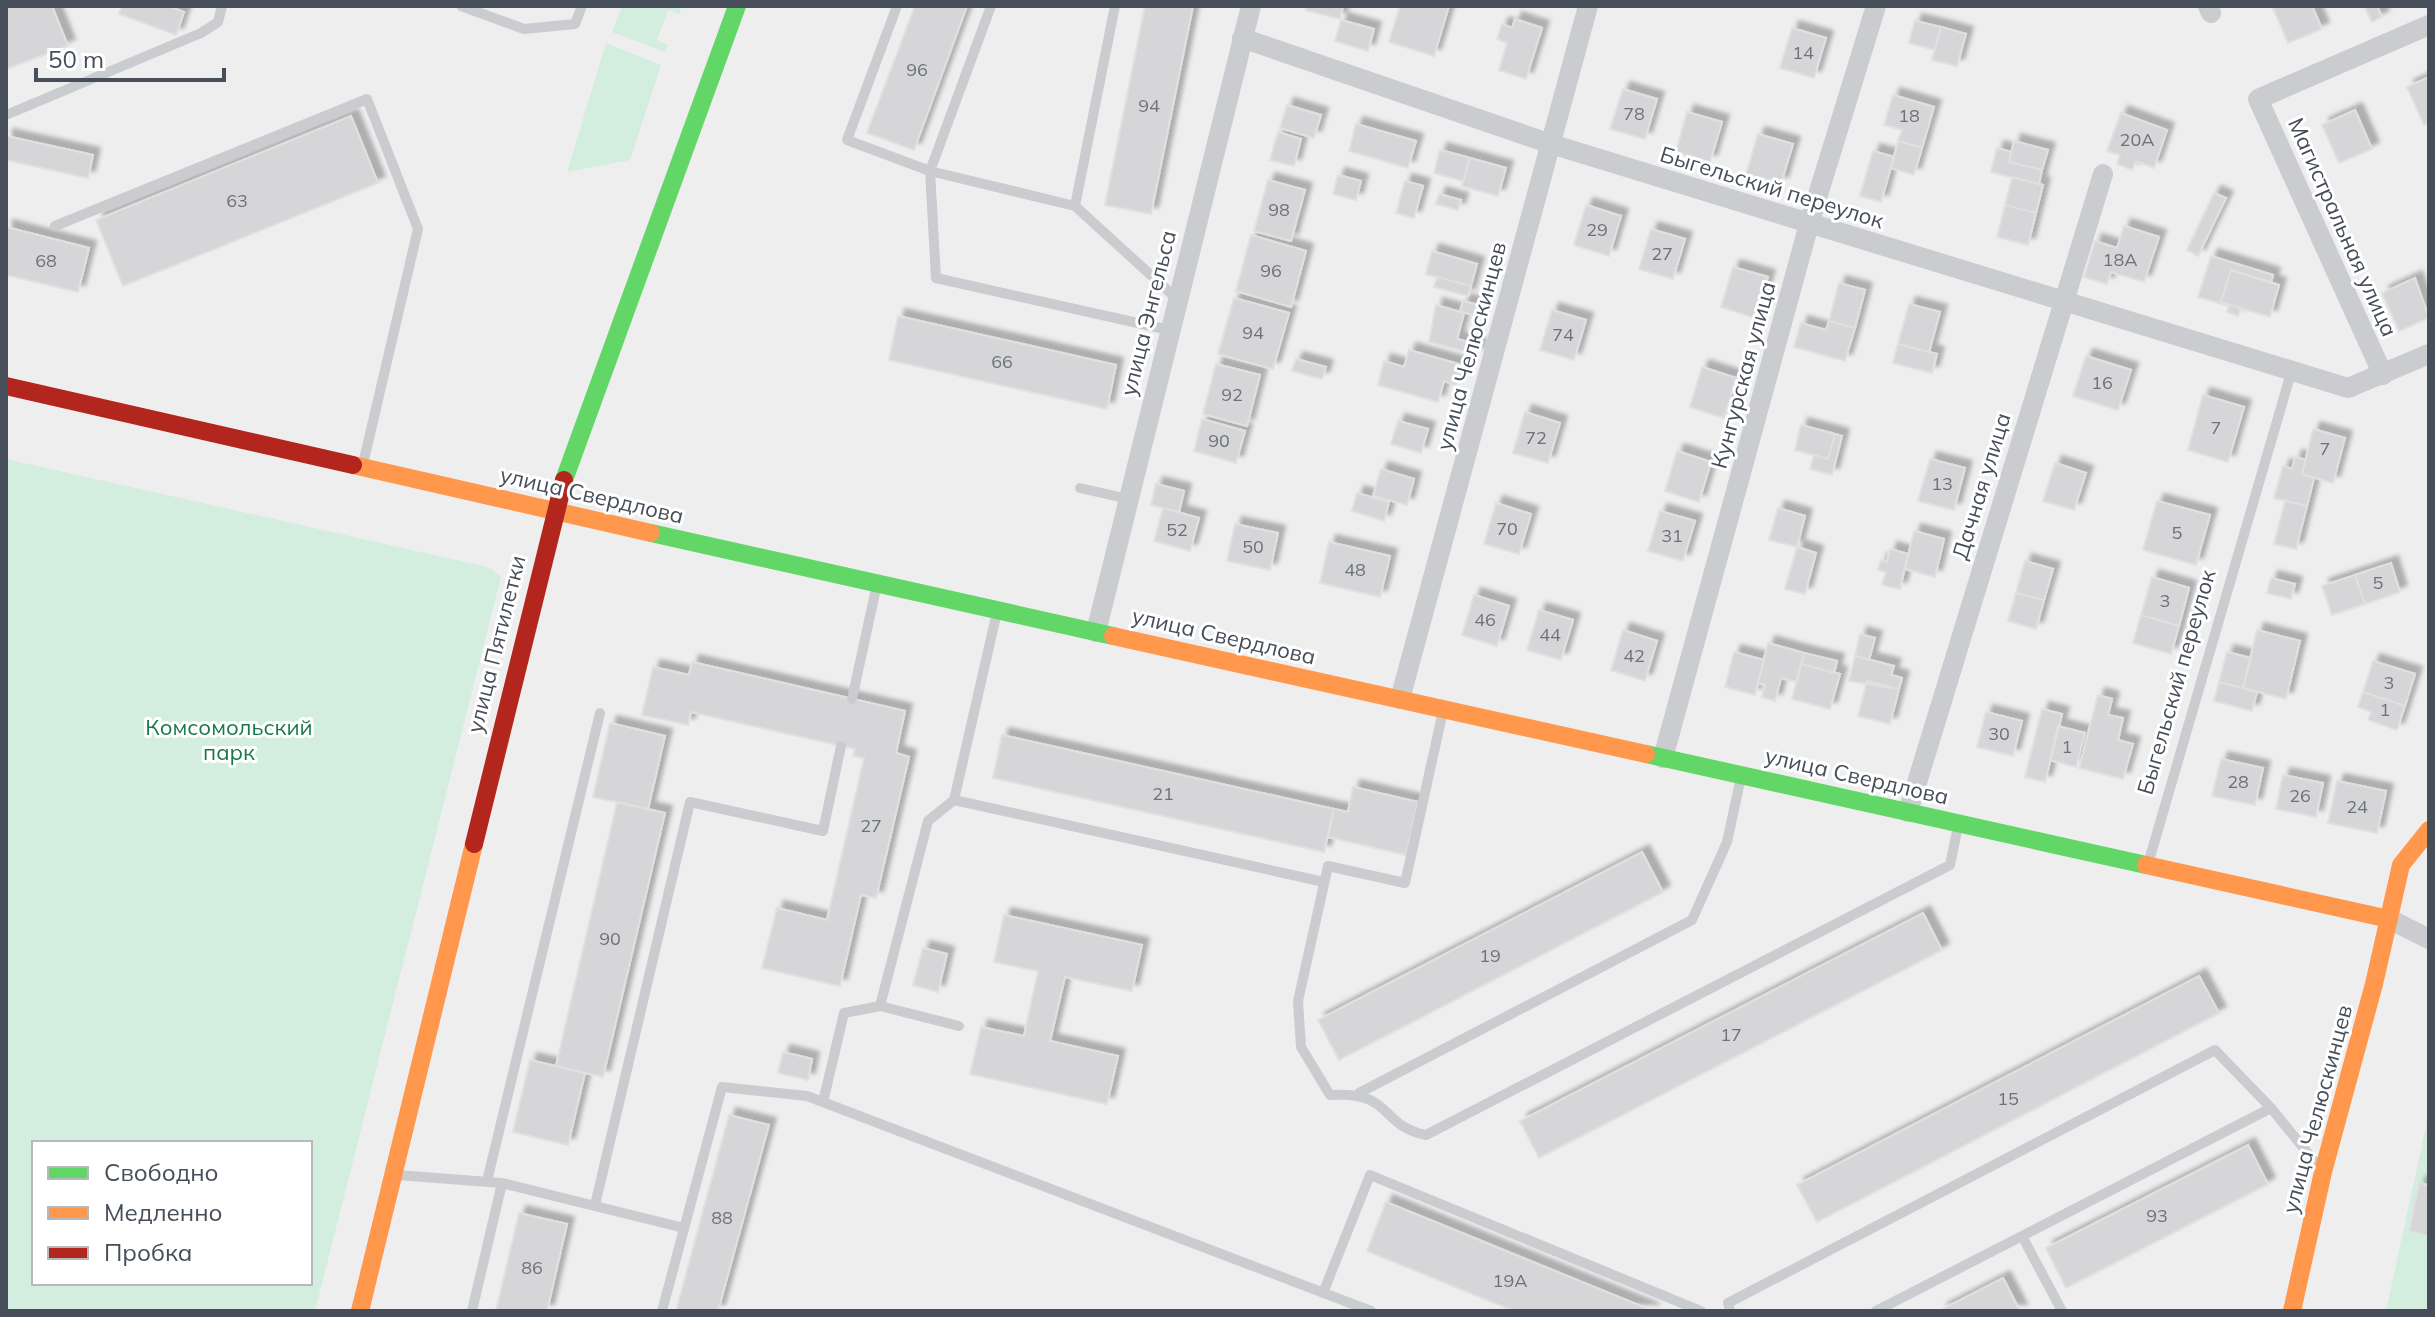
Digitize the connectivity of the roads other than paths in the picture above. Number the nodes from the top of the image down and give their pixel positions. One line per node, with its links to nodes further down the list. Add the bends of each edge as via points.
1 (222, 6): 13 (lane, via 218,22 201,33)
2 (461, 6): 3 (lane, via 524,29 575,24)
3 (582, 6)
4 (737, 6): 30 (street, улица Пятилетки)
5 (897, 6): 15 (lane, via 847,140)
6 (991, 6): 15 (lane)
7 (1115, 6): 17 (lane)
8 (1251, 6): 12 (street, улица Энгельса)
9 (1588, 6): 14 (street, улица Челюскинцев)
10 (1876, 6): 18 (street, Кунгурская улица)
11 (2429, 25): 25 (street, Магистральная улица, via 2258,99)
12 (1242, 38): 14 (street, Быгельский переулок); 20 (street, улица Энгельса)
13 (6, 115)
14 (1551, 144): 18 (street, Быгельский переулок); 35 (street, улица Челюскинцев)
15 (930, 171): 17 (lane); 22 (lane, via 936,278)
16 (2103, 174): 21 (street, Дачная улица)
17 (1075, 206): 20 (lane)
18 (1809, 224): 21 (street, Быгельский переулок); 39 (street, Кунгурская улица)
19 (55, 226): 27 (lane, via 367,99 418,229)
20 (1176, 298): 22 (street, улица Энгельса)
21 (2062, 302): 24 (street, Быгельский переулок); 42 (street, Дачная улица)
22 (1169, 330): 29 (street, улица Энгельса)
23 (2429, 354): 25 (street, Быгельский переулок)
24 (2291, 373): 25 (street, Быгельский переулок, via 2348,388); 45 (lane, Быгельский переулок)
25 (2383, 375)
26 (6, 386): 27 (street, улица Свердлова)
27 (362, 467): 30 (street, улица Свердлова)
28 (1080, 488): 29 (lane)
29 (1128, 499): 33 (street, улица Энгельса)
30 (555, 511): 31 (street, улица Свердлова); 55 (street, улица Пятилетки)
31 (877, 583): 32 (street, улица Свердлова); 34 (lane)
32 (997, 610): 33 (street, улица Свердлова); 41 (lane)
33 (1096, 632): 35 (street, улица Свердлова)
34 (852, 699)
35 (1400, 699): 36 (street, улица Свердлова)
36 (1444, 709): 39 (street, улица Свердлова); 46 (lane, via 1405,883 1328,866)
37 (600, 713): 56 (lane)
38 (841, 746): 58 (lane, via 823,831 690,802)
39 (1663, 758): 40 (street, улица Свердлова)
40 (1741, 775): 42 (street, улица Свердлова); 51 (lane, via 1727,842 1692,920)
41 (954, 800): 46 (lane); 49 (lane, via 928,821)
42 (1908, 812): 43 (street, улица Свердлова)
43 (1959, 824): 45 (street, улица Свердлова); 51 (lane, via 1950,865 1426,1135 1407,1131)
44 (2429, 830): 47 (street, улица Челюскинцев, via 2401,865)
45 (2147, 866): 47 (street, улица Свердлова)
46 (1324, 882): 51 (lane, via 1298,1001 1301,1047 1330,1095)
47 (2389, 919): 48 (street, улица Свердлова); 54 (street, улица Челюскинцев)
48 (2429, 939)
49 (880, 1006): 50 (lane); 52 (lane, via 844,1013)
50 (959, 1026)
51 (1359, 1093)
52 (823, 1102): 59 (lane, via 722,1087); 61 (lane)
53 (2271, 1108): 54 (lane); 60 (lane); 67 (lane, via 2215,1050 1728,1303)
54 (2323, 1172): 70 (street, улица Челюскинцев)
55 (391, 1175): 56 (lane); 62 (street, улица Пятилетки)
56 (487, 1181): 57 (lane)
57 (502, 1183): 58 (lane); 63 (lane)
58 (595, 1205): 59 (lane)
59 (684, 1228): 64 (lane)
60 (2022, 1236): 68 (lane); 69 (lane)
61 (1323, 1293): 65 (lane); 66 (lane, via 1370,1175)
62 (360, 1311)
63 (472, 1311)
64 (662, 1311)
65 (1371, 1311)
66 (1701, 1311)
67 (1730, 1311)
68 (1876, 1311)
69 (2062, 1311)
70 (2292, 1311)

